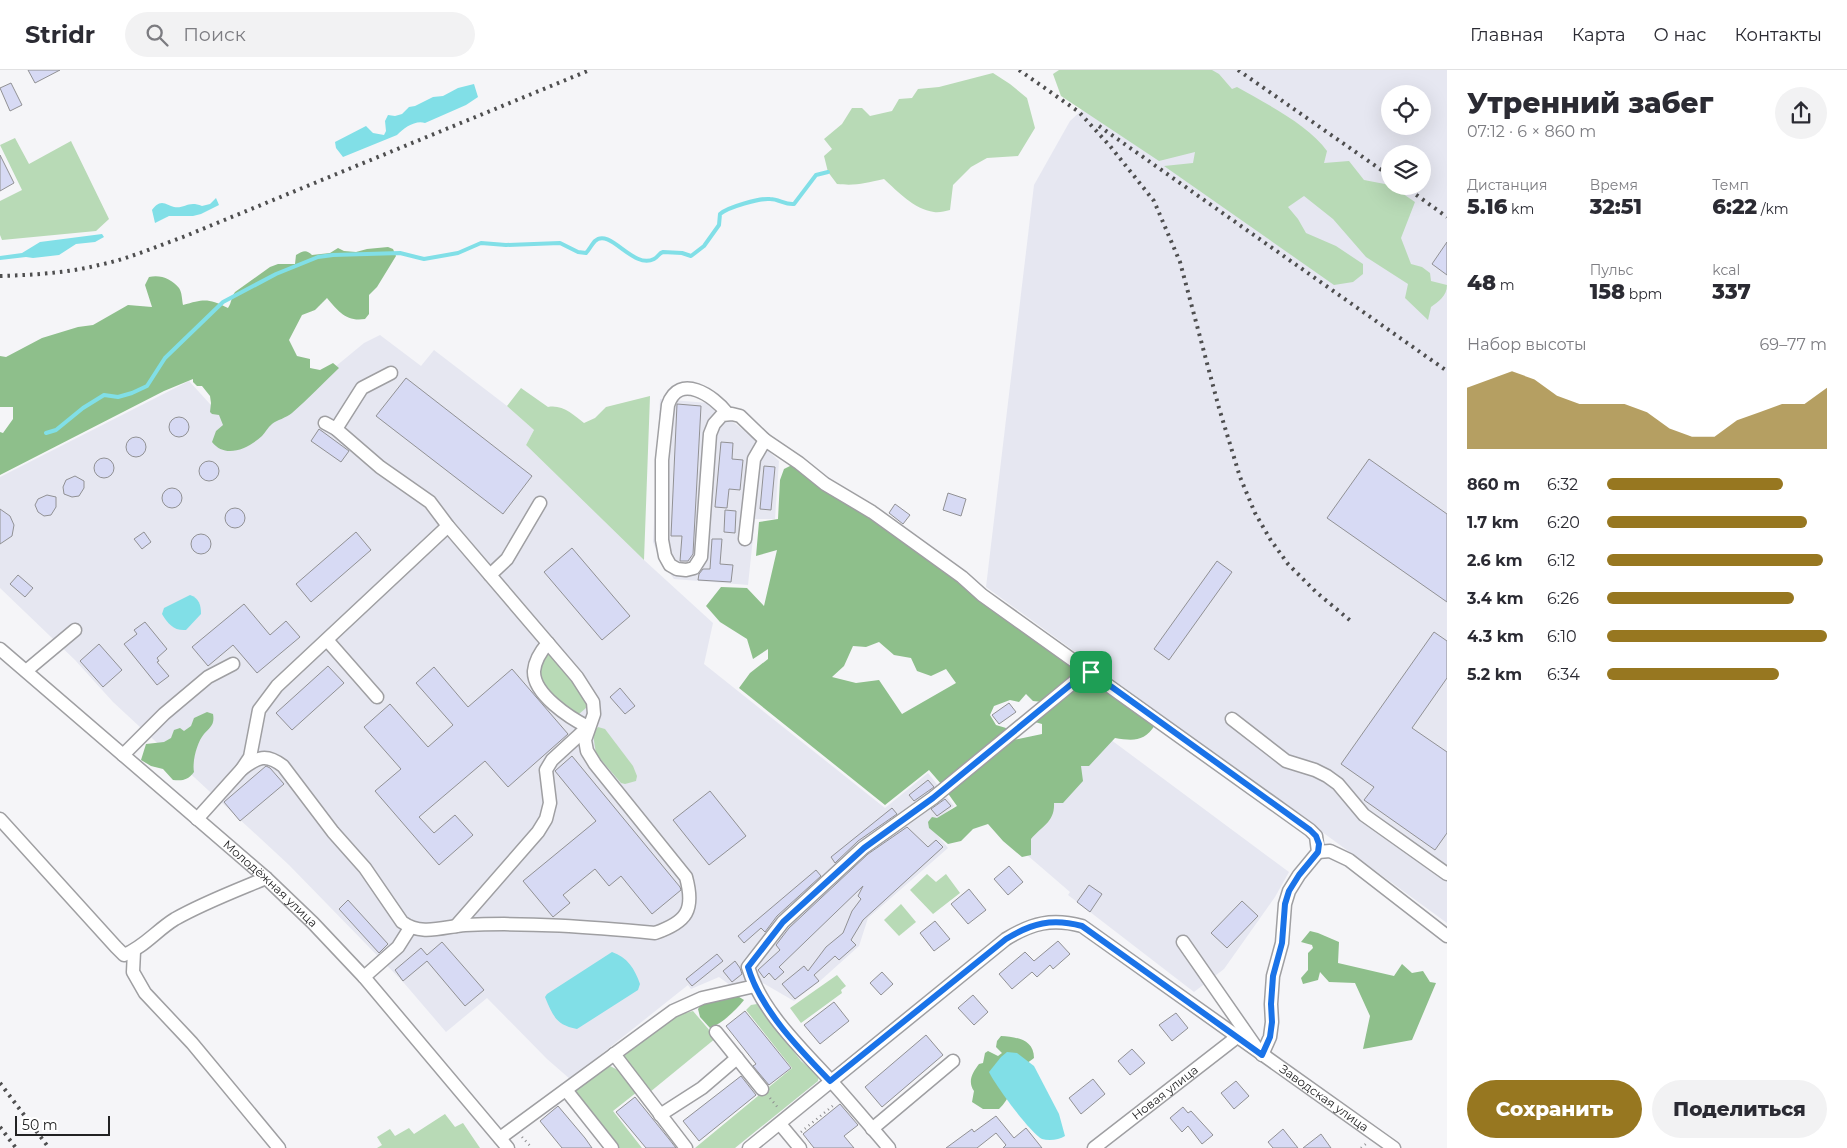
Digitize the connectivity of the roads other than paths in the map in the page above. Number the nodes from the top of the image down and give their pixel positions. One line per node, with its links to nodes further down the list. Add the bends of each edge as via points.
1 (392, 373): 5 (street, via 362,388 330,426 430,502)
2 (727, 414): 2 (street, via 720,403 696,389 678,391 671,396 668,405 662,460 662,540 664,556 670,565 678,569 694,568 701,556 710,434 718,418); 3 (street, via 740,416)
3 (765, 440): 6 (street, via 754,459); 14 (street, via 825,484 887,523)
4 (540, 503): 7 (street, via 507,559)
5 (448, 526): 7 (street); 9 (street)
6 (745, 539)
7 (490, 575): 10 (street)
8 (75, 630): 13 (street)
9 (326, 640): 15 (street); 19 (street, via 277,686 258,710 250,757)
10 (548, 643): 17 (street, via 593,702 594,714); 17 (street, via 535,664 535,679 558,708)
11 (0, 649): 13 (street, Молодёжная улица)
12 (233, 664): 18 (street, via 208,676)
13 (26, 671): 18 (street, Молодёжная улица)
14 (1091, 672): 22 (street, via 1310,830 1319,844); 31 (street, via 1074,682 933,798 864,848 783,922 748,967)
15 (377, 697)
16 (1232, 719): 23 (street, via 1286,761 1327,776 1364,815)
17 (588, 728): 25 (street, via 552,760 546,770 550,803 538,832); 25 (street, via 587,752 594,764 686,877 691,895 688,910 670,928 655,933 552,924)
18 (123, 755): 21 (street, Молодёжная улица)
19 (242, 769): 21 (street); 26 (street, via 256,759 265,758 274,759 283,766 365,868 402,922)
20 (0, 819): 29 (street, via 124,955)
21 (197, 819): 24 (street, Молодёжная улица)
22 (1318, 852): 27 (street, via 1330,851 1349,860); 35 (street, via 1299,875 1285,904 1282,943 1273,976 1270,1037)
23 (1447, 874)
24 (266, 878): 29 (street, via 173,920); 30 (street, Молодёжная улица)
25 (456, 926): 26 (street, via 434,930)
26 (410, 928): 30 (street, via 398,947)
27 (1447, 936)
28 (1183, 942): 35 (street)
29 (134, 951): 46 (street, via 133,972 145,994 192,1043)
30 (364, 977): 44 (street, Молодёжная улица)
31 (755, 986): 34 (street, via 702,998 673,1011); 38 (street, via 807,1057)
32 (716, 1032): 36 (street)
33 (1237, 1037): 35 (street, Заводская улица); 38 (street, Заводская улица, via 1082,926 1065,922 1042,923 1024,928 1006,939); 51 (street, Новая улица)
34 (614, 1054): 40 (street); 41 (street)
35 (1262, 1055): 52 (street, Заводская улица)
36 (737, 1058): 39 (street); 41 (street, via 702,1088)
37 (953, 1061): 43 (street)
38 (830, 1081): 42 (street); 43 (street)
39 (762, 1089)
40 (566, 1090): 44 (street); 47 (street)
41 (660, 1115): 48 (street)
42 (783, 1120): 45 (street); 49 (street)
43 (872, 1129): 50 (street)
44 (504, 1143)
45 (797, 1145)
46 (280, 1148)
47 (612, 1148)
48 (686, 1148)
49 (749, 1148)
50 (889, 1148)
51 (1094, 1148)
52 (1394, 1148)

